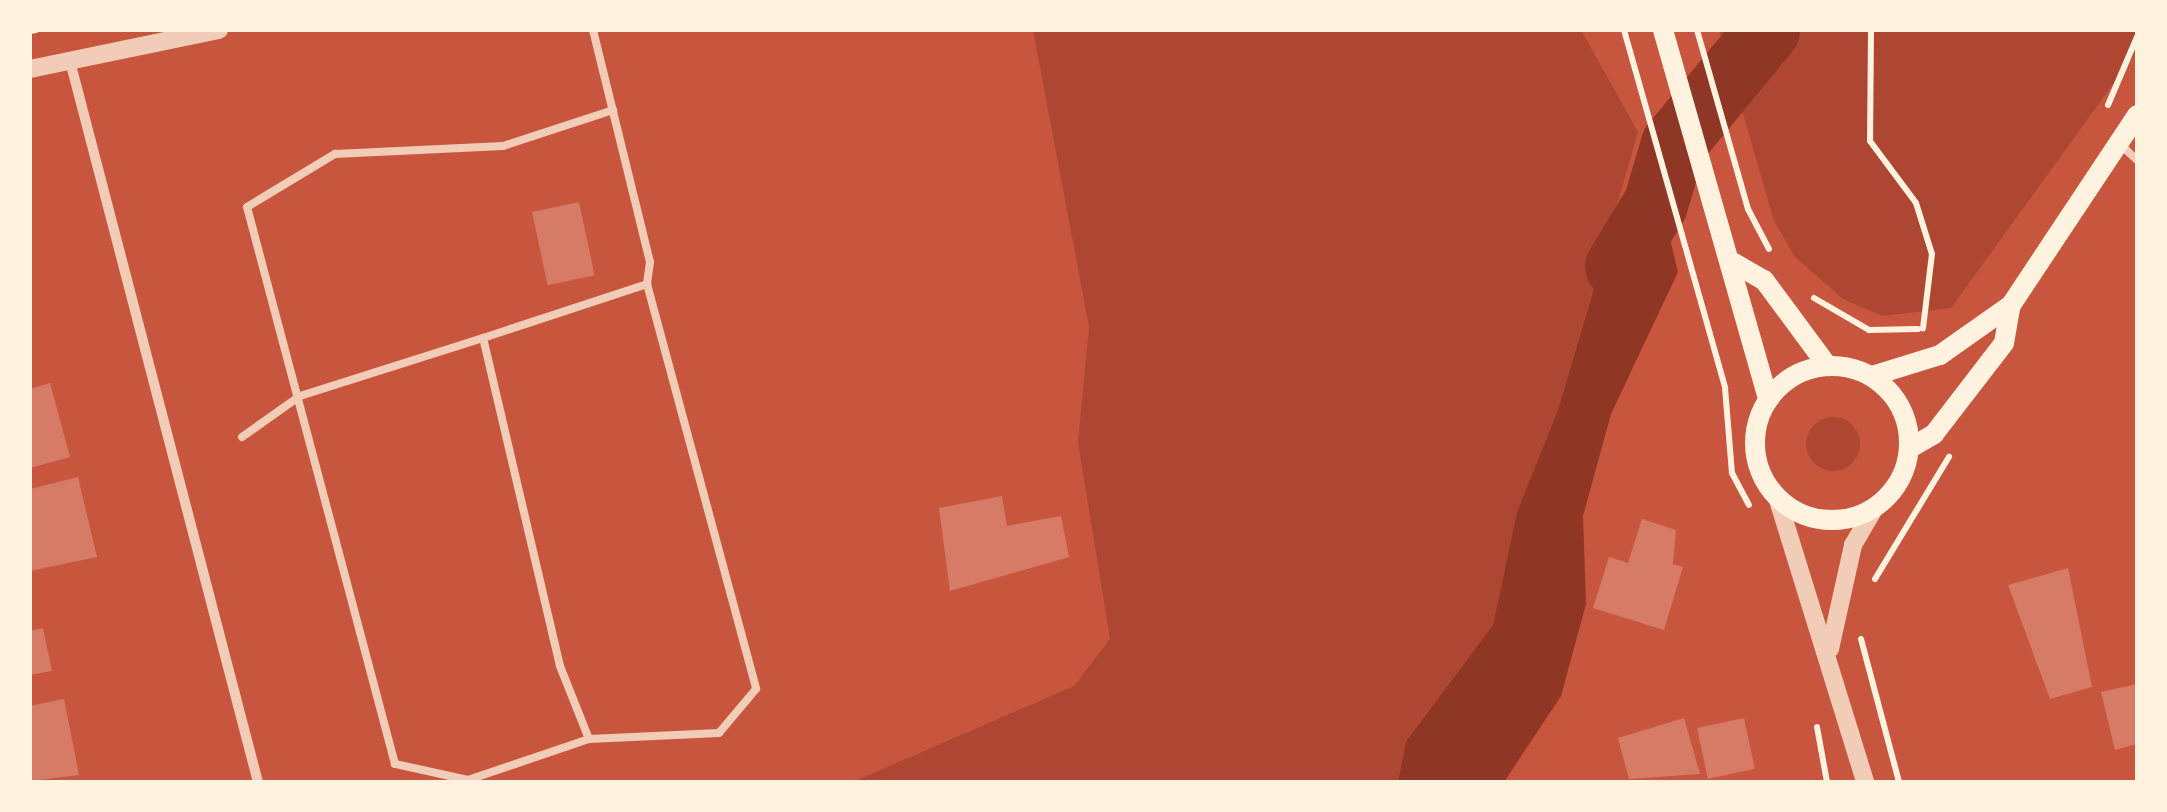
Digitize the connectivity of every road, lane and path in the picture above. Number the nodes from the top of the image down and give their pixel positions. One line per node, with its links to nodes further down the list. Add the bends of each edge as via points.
1 (219, 30): 7 (street)
2 (593, 30): 9 (lane)
3 (1624, 30): 28 (path, via 1700,288 1729,408 1732,473)
4 (1663, 30): 14 (main road)
5 (1697, 30): 13 (path, via 1748,208)
6 (1871, 30): 16 (path, via 1870,141 1916,203 1932,254 1923,328 1869,330)
7 (70, 61): 8 (street); 33 (street)
8 (30, 69)
9 (613, 110): 15 (lane, via 650,262); 21 (lane, via 503,146 335,154 248,207)
10 (2137, 114): 11 (main road)
11 (2119, 144): 12 (lane); 17 (main road)
12 (2137, 160)
13 (1774, 257)
14 (1734, 262): 19 (main road, via 1764,280); 22 (main road, via 1732,298)
15 (647, 284): 18 (lane); 32 (lane, via 756,689 720,733)
16 (1803, 290)
17 (2010, 305): 20 (main road, via 1940,355); 25 (main road, via 2004,344 1934,434)
18 (482, 338): 21 (lane); 32 (lane, via 560,666)
19 (1827, 365): 20 (main road); 22 (main road, via 1794,375)
20 (1872, 376): 25 (main road, via 1896,398)
21 (300, 396): 23 (lane); 32 (lane, via 395,764 468,780)
22 (1768, 398): 26 (main road, via 1755,449)
23 (242, 436)
24 (1958, 444): 29 (path)
25 (1910, 448): 27 (main road, via 1905,472)
26 (1777, 497): 27 (main road, via 1823,519); 31 (street)
27 (1874, 508): 31 (street, via 1853,545)
28 (1758, 520)
29 (1868, 597)
30 (1862, 622): 35 (path, via 1863,666)
31 (1830, 655): 34 (street)
32 (589, 740)
33 (258, 782)
34 (1865, 782)
35 (1899, 782)

